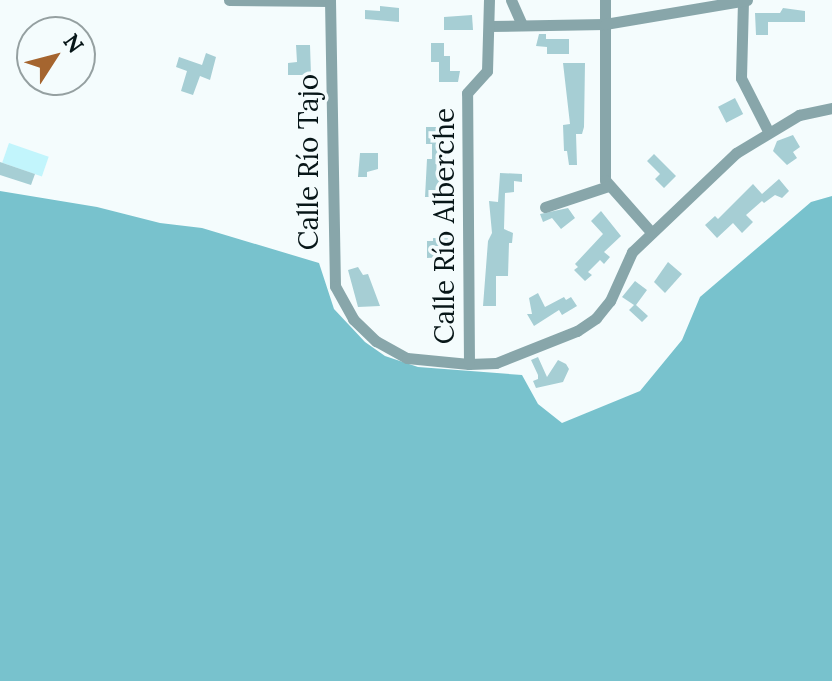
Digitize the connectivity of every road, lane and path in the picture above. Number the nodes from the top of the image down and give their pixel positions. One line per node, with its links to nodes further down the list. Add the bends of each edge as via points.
1 (229, 0): 6 (street)
2 (489, 0): 9 (street, Calle Río Alberche)
3 (511, 0): 8 (street)
4 (605, 0): 7 (street)
5 (745, 0): 7 (street); 11 (street, via 741,78)
6 (330, 1): 15 (street, Calle Río Tajo, via 335,286 353,319 376,341 407,358)
7 (605, 24): 8 (street); 12 (street)
8 (522, 25): 9 (street)
9 (489, 26): 15 (street, Calle Río Alberche, via 487,71 467,93)
10 (832, 108): 11 (street, via 799,115)
11 (768, 131): 14 (street, via 736,153)
12 (608, 186): 13 (street); 14 (street)
13 (545, 207)
14 (651, 232): 15 (street, via 632,252 621,282 596,318 513,358)
15 (469, 364)

